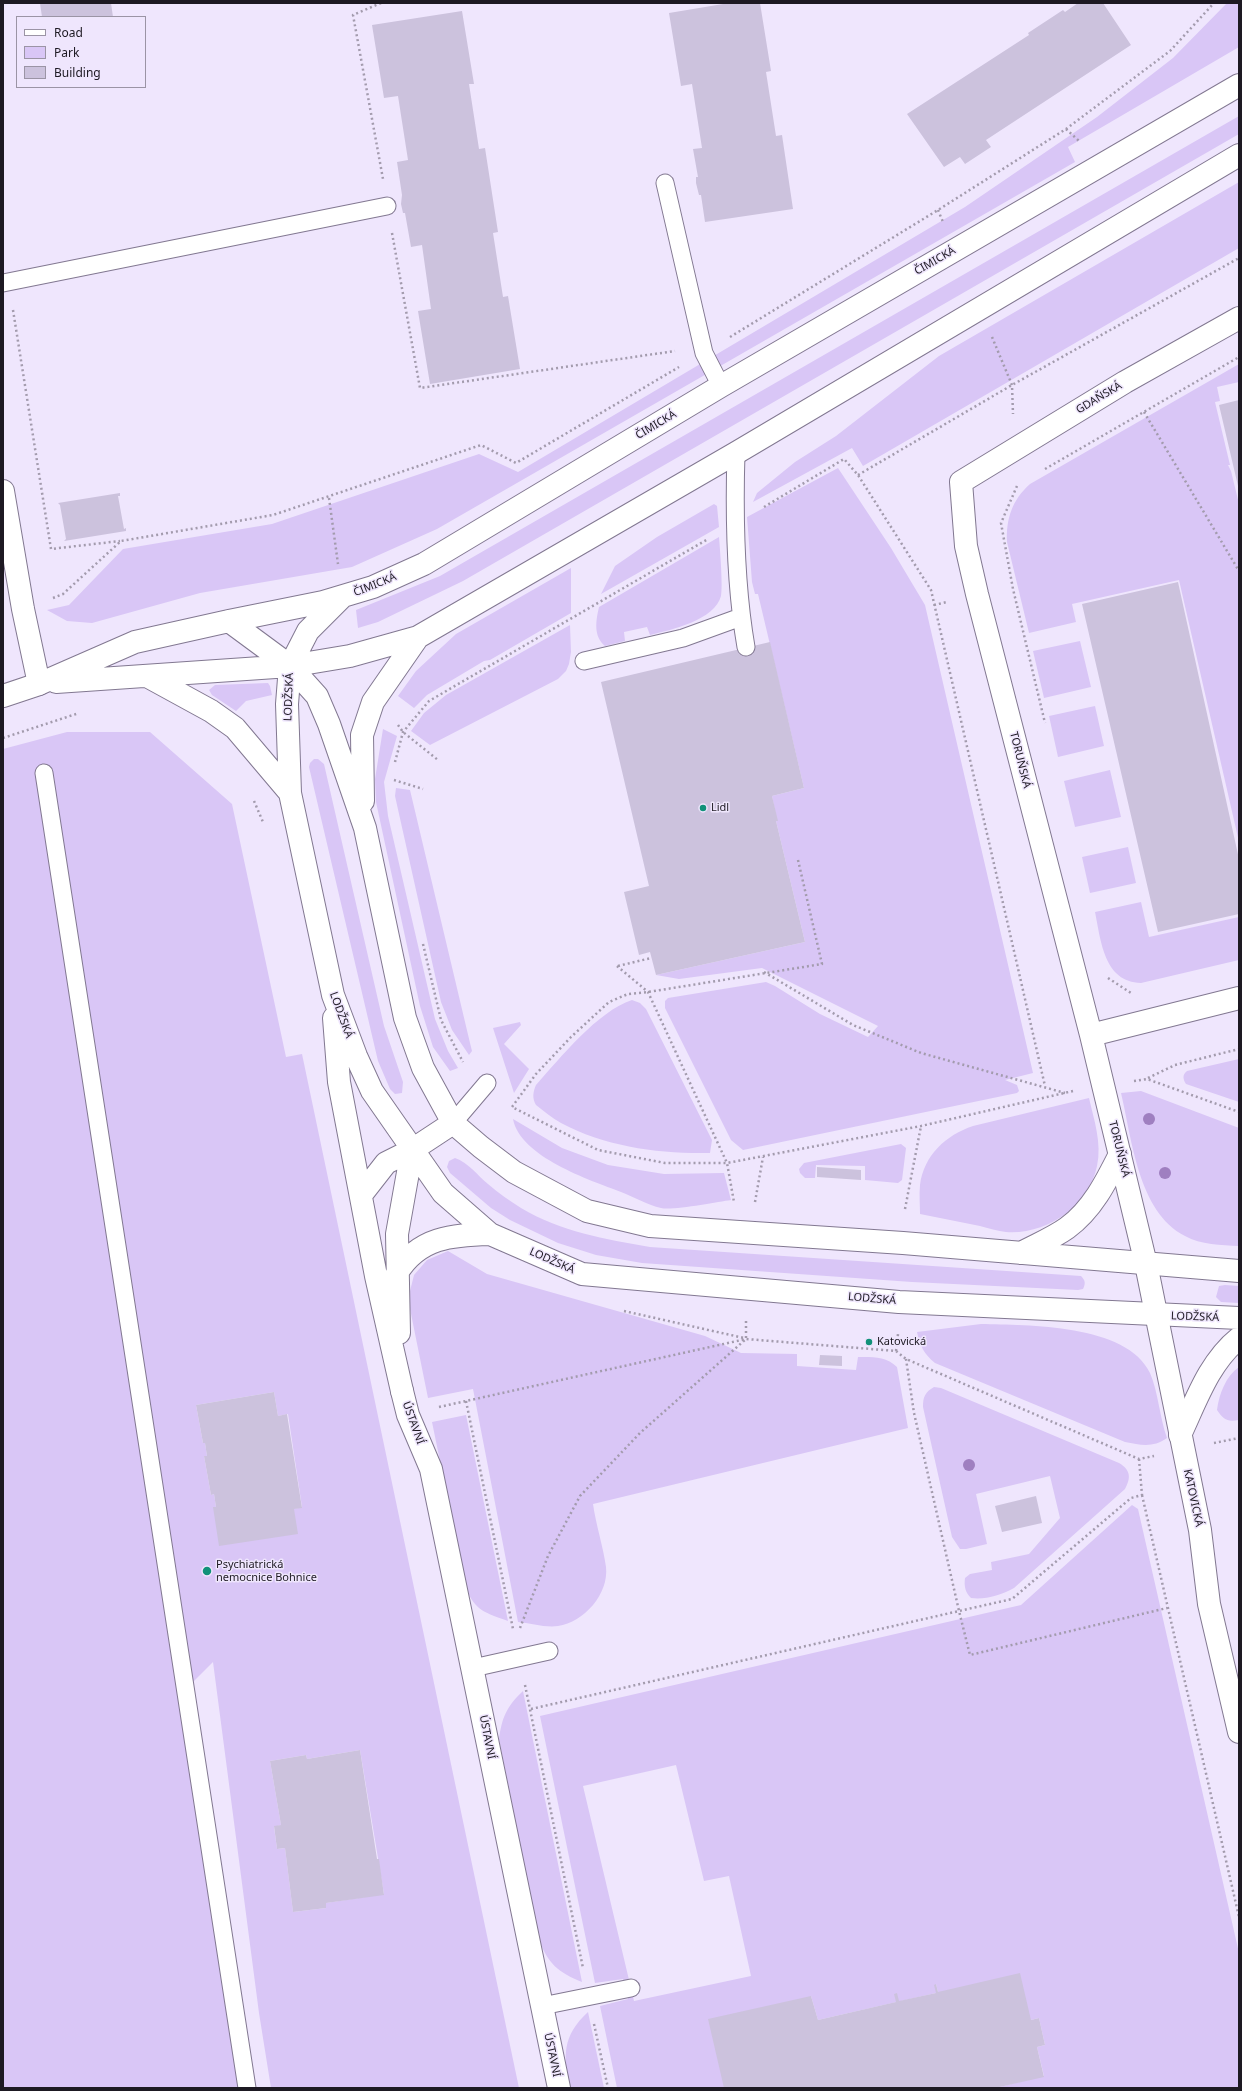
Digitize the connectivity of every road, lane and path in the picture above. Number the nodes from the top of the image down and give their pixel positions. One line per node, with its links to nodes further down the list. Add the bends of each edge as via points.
1 (382, 3): 6 (path, via 353,15)
2 (1214, 3): 7 (path, via 1164,56 1066,128)
3 (1239, 84): 8 (street, ČIMICKÁ)
4 (1239, 155): 11 (street, ČIMICKÁ)
5 (665, 183): 13 (lane)
6 (387, 206): 10 (lane); 13 (path, via 420,388 682,350)
7 (938, 210): 8 (path); 13 (path)
8 (955, 250): 17 (street, ČIMICKÁ)
9 (1239, 258): 16 (path)
10 (6, 282): 29 (path, via 51,549)
11 (980, 308): 16 (path); 20 (street, ČIMICKÁ)
12 (1239, 318): 15 (street, GDAŇSKÁ)
13 (704, 353): 17 (lane); 27 (path, via 516,463 481,445)
14 (1239, 357): 18 (path)
15 (1125, 382): 18 (path); 19 (street, GDAŇSKÁ)
16 (1012, 385): 19 (path); 22 (path)
17 (721, 386): 32 (street, ČIMICKÁ, via 424,564 373,587)
18 (1144, 412): 21 (path); 31 (path)
19 (1014, 450): 23 (street, GDAŇSKÁ); 25 (path)
20 (736, 454): 28 (lane); 36 (street, ČIMICKÁ)
21 (1043, 471)
22 (858, 475): 28 (path, via 844,459); 71 (path, via 931,590)
23 (961, 482): 65 (street, TORUŇSKÁ, via 966,546 977,594)
24 (1023, 482): 25 (path)
25 (1016, 486): 44 (path, via 1001,523 1013,589)
26 (3, 491): 33 (street)
27 (329, 498): 29 (path, via 273,515); 30 (path)
28 (734, 524): 34 (lane); 45 (path, via 429,701)
29 (121, 540): 33 (path, via 63,594)
30 (338, 564)
31 (1239, 571)
32 (342, 597): 35 (street, ČIMICKÁ); 39 (street, LODŽSKÁ, via 308,631)
33 (23, 610): 41 (street)
34 (741, 617): 37 (lane); 38 (lane, via 683,638)
35 (229, 620): 39 (street, LODŽSKÁ); 41 (street, ČIMICKÁ, via 135,642)
36 (418, 637): 39 (street, ČIMICKÁ, via 350,656); 55 (street, LODŽSKÁ, via 372,702 362,735 361,770)
37 (746, 647)
38 (584, 661)
39 (290, 666): 40 (street, ČIMICKÁ); 52 (street, LODŽSKÁ, via 287,704); 55 (street, LODŽSKÁ, via 317,696)
40 (147, 676): 41 (street, ČIMICKÁ); 52 (street, via 211,711 235,728)
41 (39, 684): 42 (street, ČIMICKÁ)
42 (3, 696)
43 (86, 711): 46 (path)
44 (1046, 730)
45 (403, 732): 47 (path); 48 (path)
46 (3, 738)
47 (438, 760)
48 (394, 766)
49 (44, 773): 112 (lane)
50 (390, 779): 51 (path)
51 (423, 789)
52 (290, 793): 63 (street, LODŽSKÁ)
53 (252, 796): 54 (path)
54 (263, 823)
55 (365, 828): 74 (street, LODŽSKÁ, via 405,1018 423,1068)
56 (798, 860): 59 (path, via 822,964)
57 (422, 937): 67 (path, via 441,1020)
58 (651, 958): 61 (path, via 617,966)
59 (763, 972): 61 (path); 71 (path, via 853,1025 921,1053)
60 (1103, 975): 62 (path)
61 (648, 992): 78 (path); 78 (path, via 628,994 609,1002 536,1074 512,1107 598,1150 665,1163)
62 (1132, 993)
63 (332, 995): 76 (street, LODŽSKÁ, via 372,1091); 79 (street, via 339,1082)
64 (1239, 998): 65 (street)
65 (1091, 1035): 70 (street, TORUŇSKÁ)
66 (1239, 1048): 68 (path, via 1175,1064)
67 (463, 1062)
68 (1147, 1079): 70 (path); 73 (path)
69 (487, 1083): 74 (lane)
70 (1103, 1085): 72 (path); 77 (street, TORUŇSKÁ)
71 (1044, 1086): 72 (path)
72 (1066, 1093): 75 (path)
73 (1239, 1112)
74 (453, 1123): 76 (street); 82 (street, LODŽSKÁ, via 514,1172 587,1211 650,1226)
75 (921, 1126): 78 (path); 80 (path)
76 (412, 1150): 79 (street, via 386,1164); 81 (street, LODŽSKÁ, via 443,1193); 85 (street, via 397,1234)
77 (1120, 1154): 82 (street, via 1104,1186 1089,1207 1067,1228); 83 (street, TORUŇSKÁ)
78 (727, 1163)
79 (361, 1195): 93 (street)
80 (904, 1209)
81 (490, 1234): 85 (street, via 455,1235 428,1244 405,1260); 86 (street, LODŽSKÁ, via 582,1274 899,1302)
82 (1021, 1253): 83 (street, LODŽSKÁ)
83 (1146, 1264): 84 (street, LODŽSKÁ); 86 (street, KATOVICKÁ)
84 (1239, 1271)
85 (397, 1273): 93 (street)
86 (1157, 1315): 87 (street, LODŽSKÁ); 97 (street, KATOVICKÁ)
87 (1239, 1318)
88 (898, 1334): 91 (path)
89 (1239, 1338): 97 (street, via 1228,1346 1207,1376)
90 (746, 1339): 91 (path); 94 (path); 102 (path, via 640,1434 580,1496 548,1556)
91 (896, 1351): 92 (path)
92 (906, 1359): 98 (path); 101 (path, via 914,1413)
93 (402, 1390): 105 (street, ÚSTAVNÍ, via 408,1414 431,1469)
94 (466, 1401): 95 (path); 102 (path)
95 (438, 1408)
96 (1239, 1438): 97 (path)
97 (1182, 1442): 98 (path); 107 (street, KATOVICKÁ, via 1200,1530 1210,1604)
98 (1139, 1459): 99 (path)
99 (1142, 1495): 100 (path); 101 (path, via 1131,1498 1012,1599)
100 (1167, 1608): 101 (path, via 970,1655); 108 (path)
101 (959, 1611): 106 (path)
102 (515, 1639): 104 (path)
103 (549, 1651): 104 (lane)
104 (519, 1659): 105 (lane); 106 (path)
105 (473, 1668): 111 (street, ÚSTAVNÍ)
106 (531, 1709): 110 (path)
107 (1239, 1732)
108 (1239, 1917)
109 (631, 1988): 110 (lane)
110 (589, 1997): 111 (lane); 114 (path)
111 (542, 2006): 113 (street, ÚSTAVNÍ)
112 (246, 2088)
113 (560, 2088)
114 (608, 2088)

